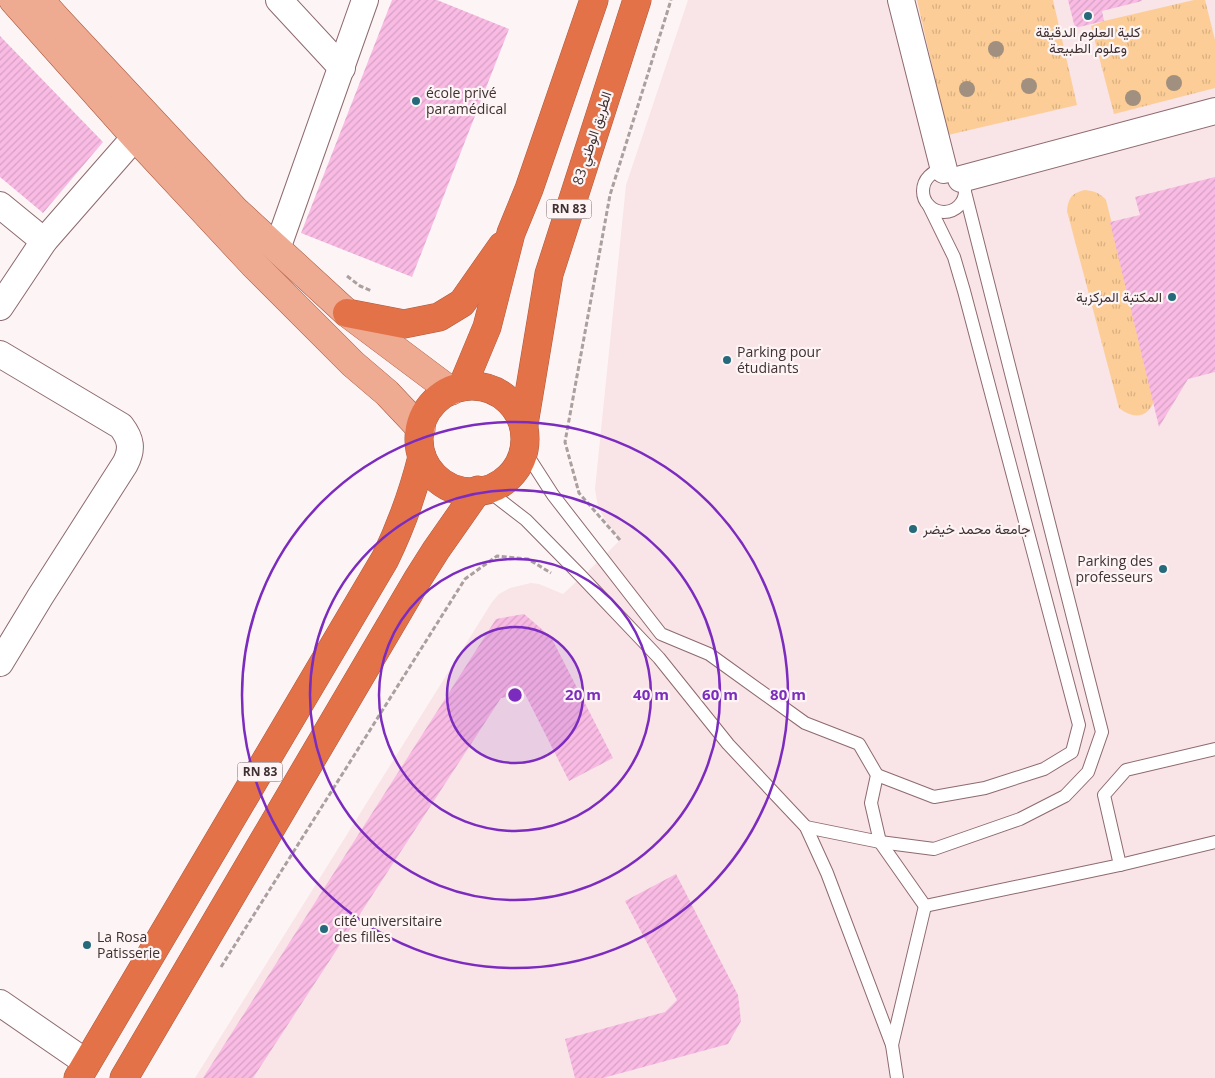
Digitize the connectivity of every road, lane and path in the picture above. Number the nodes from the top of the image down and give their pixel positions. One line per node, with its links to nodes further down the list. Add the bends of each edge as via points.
1 (13, 0): 11 (main road)
2 (40, 0): 17 (main road, via 235,210)
3 (279, 0): 9 (street)
4 (365, 0): 9 (street)
5 (594, 0): 15 (highway, RN 83)
6 (637, 0): 24 (highway, الطريق الوطني 83 / RN 83, via 548,274)
7 (671, 0): 29 (path, via 610,194 565,442 579,493)
8 (901, 0): 12 (street)
9 (342, 68): 17 (street)
10 (1215, 111): 12 (street)
11 (135, 137): 16 (street); 25 (main road, via 253,264)
12 (957, 181): 14 (lane, via 964,199 960,205 949,212); 14 (lane, via 937,172 931,175 924,187 925,201); 35 (lane, via 1102,732 1088,772 1064,796 1020,819 934,849)
13 (0, 206): 16 (street)
14 (930, 206): 33 (lane, via 954,257 964,291 1079,725 1072,752 1044,769 985,788 934,797)
15 (512, 233): 21 (highway, via 462,303 439,316 404,324); 23 (highway, RN 83, via 487,327)
16 (44, 241): 20 (street)
17 (277, 249): 21 (main road)
18 (345, 275): 19 (path, via 360,286)
19 (377, 292)
20 (0, 307)
21 (346, 313): 23 (main road)
22 (0, 354): 31 (street, via 121,426 130,448 125,464)
23 (456, 389): 24 (highway, via 477,386 492,390 516,409); 25 (highway, via 445,393 431,405)
24 (524, 424): 26 (highway)
25 (421, 429): 27 (highway)
26 (524, 450): 28 (highway, via 513,473 501,483); 33 (lane, via 553,496 661,634 709,654 805,723 859,744)
27 (422, 457): 28 (highway, via 441,482 455,489); 42 (highway, RN 83, via 407,509 385,560)
28 (482, 490): 34 (lane, via 526,520 581,576 659,658 728,744); 43 (highway, RN 83, via 417,580)
29 (620, 540)
30 (557, 577): 39 (path, via 528,559 497,556 465,579)
31 (0, 663)
32 (1215, 749): 37 (lane, via 1126,770 1104,795)
33 (877, 774): 35 (lane, via 871,803)
34 (806, 827): 35 (lane); 41 (lane, via 827,873)
35 (880, 842): 38 (lane)
36 (1215, 842): 37 (lane)
37 (1120, 865): 38 (lane)
38 (925, 906): 41 (lane)
39 (216, 974)
40 (0, 1003): 42 (street)
41 (892, 1045): 44 (lane)
42 (82, 1071)
43 (124, 1078)
44 (897, 1078)

